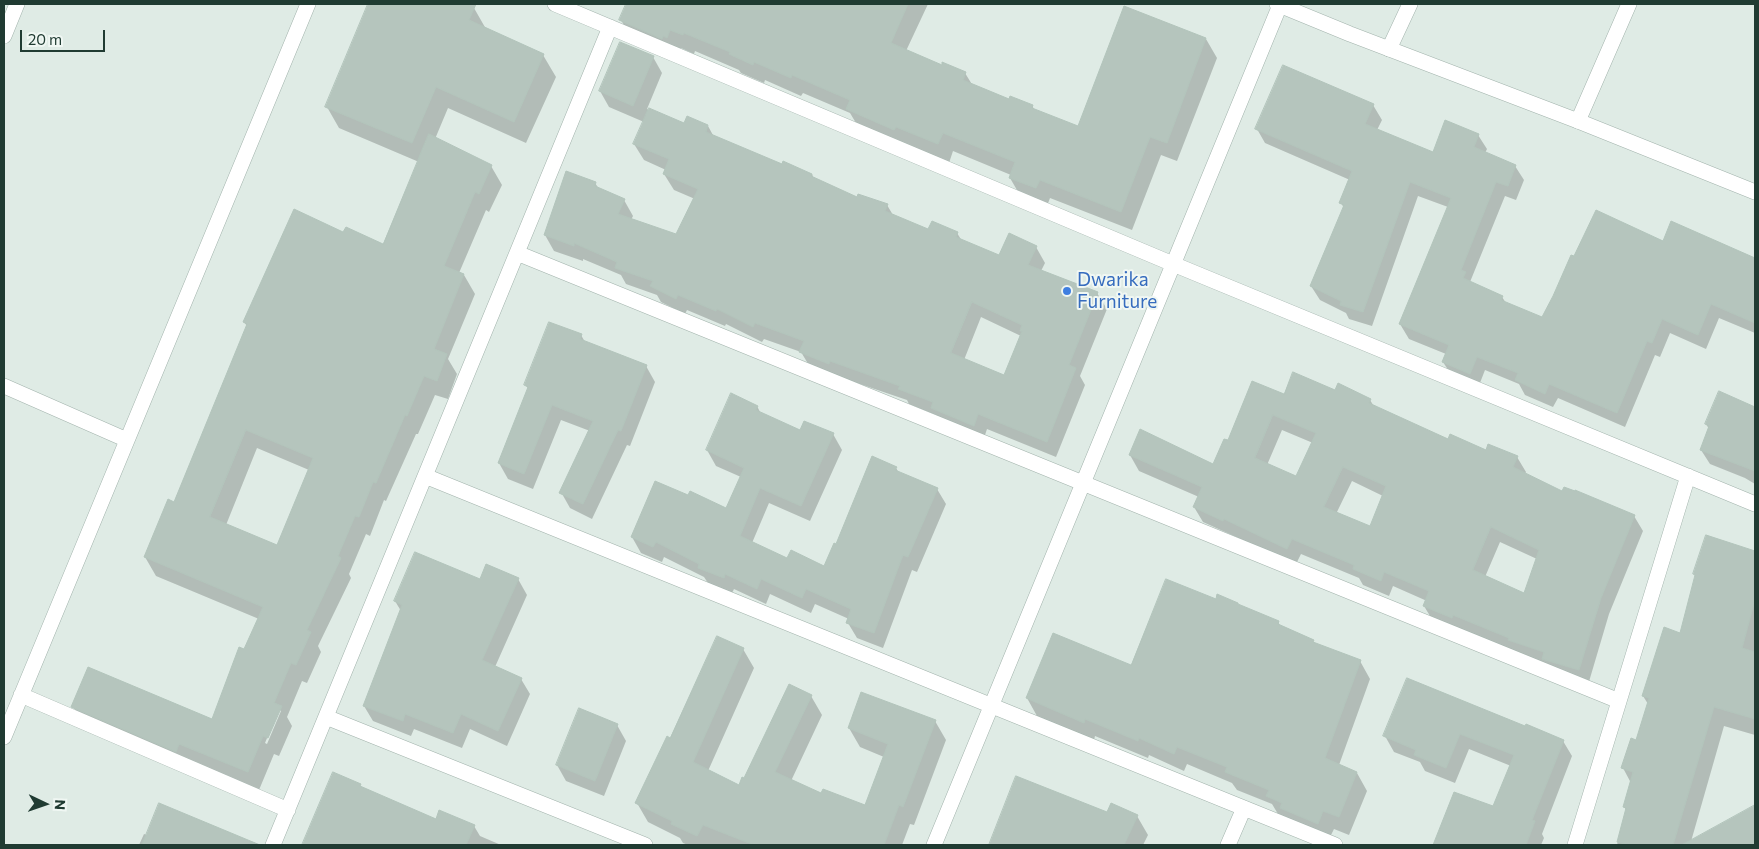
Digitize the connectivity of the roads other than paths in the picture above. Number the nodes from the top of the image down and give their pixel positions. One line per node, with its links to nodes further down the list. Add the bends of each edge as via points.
1 (17, 4): 8 (street)
2 (308, 4): 15 (street)
3 (556, 4): 7 (street)
4 (1279, 4): 9 (street); 13 (street)
5 (1410, 4): 9 (street)
6 (1629, 4): 10 (street)
7 (610, 27): 12 (street); 13 (street)
8 (4, 36)
9 (1389, 49): 10 (street)
10 (1578, 121): 11 (street)
11 (1755, 192)
12 (517, 253): 16 (street); 18 (street)
13 (1174, 264): 17 (street); 18 (street)
14 (4, 386): 15 (street)
15 (127, 440): 20 (street)
16 (425, 476): 22 (street); 23 (street)
17 (1688, 476): 19 (street); 21 (street)
18 (1084, 483): 21 (street); 22 (street)
19 (1755, 504)
20 (21, 695): 24 (street); 26 (street)
21 (1619, 701): 32 (street)
22 (991, 706): 25 (street); 29 (street)
23 (326, 716): 26 (street); 28 (street)
24 (4, 737)
25 (1244, 808): 30 (street); 31 (street)
26 (288, 810): 27 (street)
27 (273, 845)
28 (645, 845)
29 (934, 845)
30 (1228, 845)
31 (1335, 845)
32 (1575, 845)

